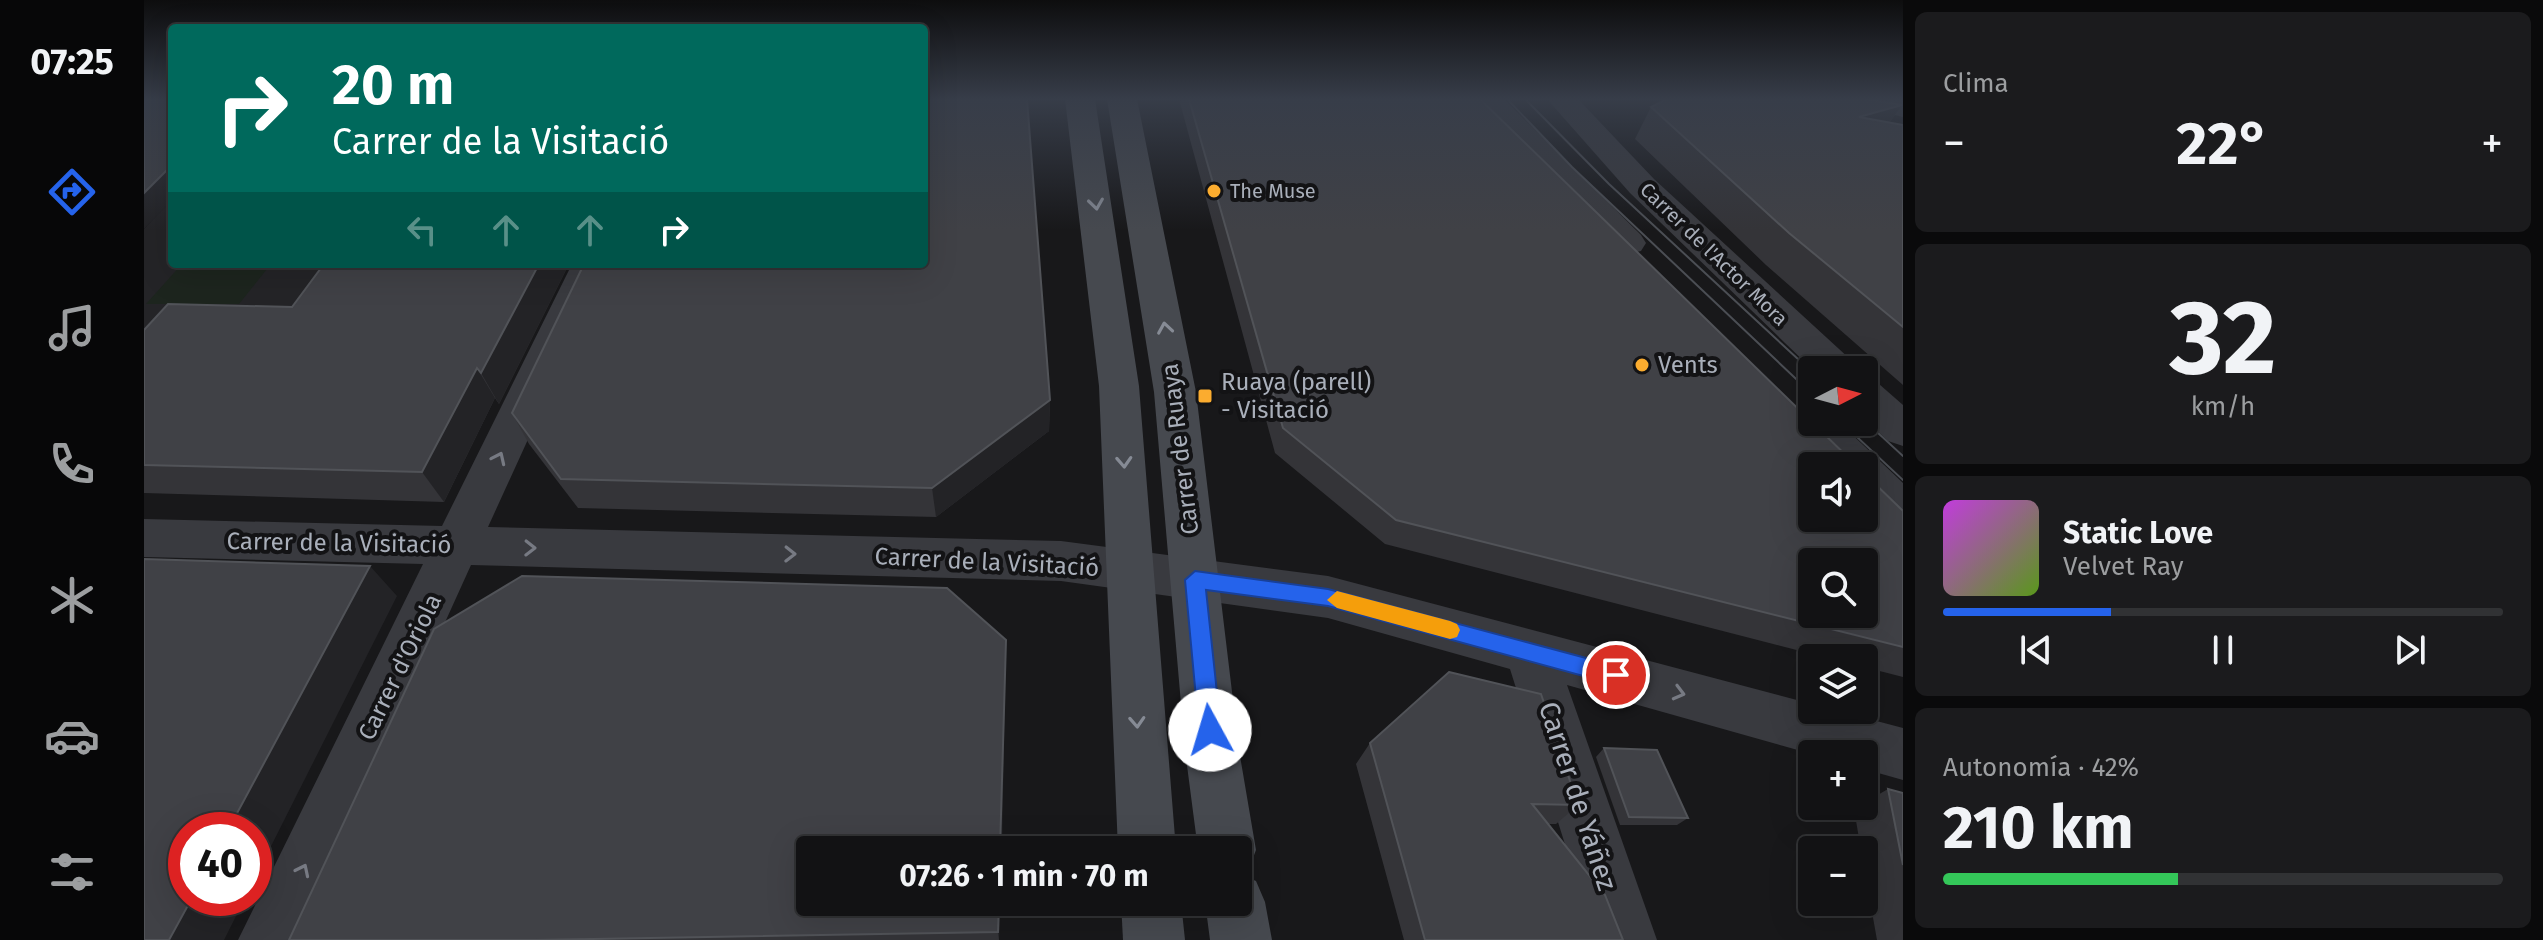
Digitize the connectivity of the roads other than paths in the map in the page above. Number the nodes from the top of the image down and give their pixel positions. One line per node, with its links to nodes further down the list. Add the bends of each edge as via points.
1 (1086, 143): 16 (street, one-way to 16, via 1118,371)
2 (1130, 143): 17 (street, Carrer de Ruaya, one-way to 2, via 1175,392)
3 (1530, 143): 6 (street)
4 (1602, 143): 7 (street, Carrer de l'Actor Mora)
5 (588, 268): 15 (street, Carrer d'Oriola, one-way to 5)
6 (1654, 268)
7 (1822, 356)
8 (1786, 398): 11 (street)
9 (1878, 407): 10 (street)
10 (1903, 430)
11 (1842, 452)
12 (1878, 487): 13 (street)
13 (1903, 511)
14 (144, 538): 15 (street, Carrer de la Visitació)
15 (458, 546): 16 (street, Carrer de la Visitació, one-way to 16, via 1061,561); 24 (street, Carrer d'Oriola, one-way to 15)
16 (1129, 570): 17 (street, Carrer de la Visitació); 20 (street, one-way to 20)
17 (1195, 580): 18 (street, Carrer de la Visitació, via 1328,597); 21 (street, Carrer de Ruaya)
18 (1530, 652): 19 (street, Carrer de la Visitació, one-way to 19); 27 (street, Carrer de Yáñez)
19 (1903, 754)
20 (1146, 836)
21 (1225, 836)
22 (1152, 916): 25 (street)
23 (1237, 916): 26 (street)
24 (269, 940)
25 (1154, 940)
26 (1241, 940)
27 (1626, 940)

